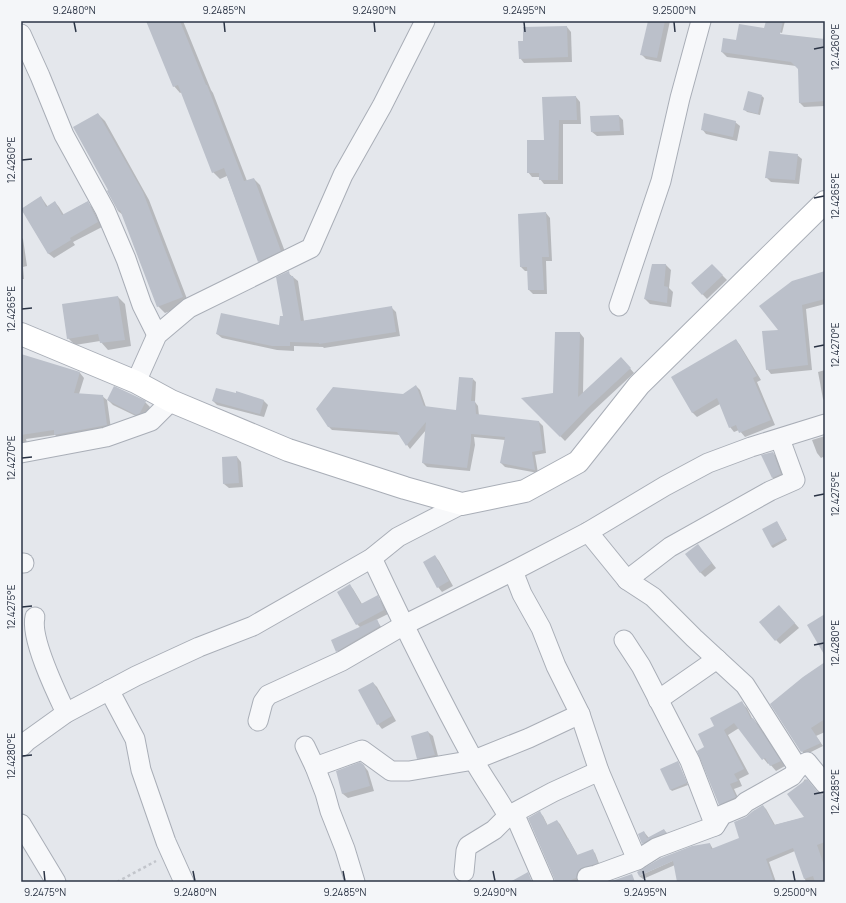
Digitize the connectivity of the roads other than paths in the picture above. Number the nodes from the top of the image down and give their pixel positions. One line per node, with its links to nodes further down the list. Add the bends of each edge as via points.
1 (425, 21): 7 (street, via 343,175 311,248 189,308)
2 (701, 21): 5 (street, via 661,181)
3 (21, 34): 7 (street, via 64,135 105,210 142,305)
4 (825, 202): 13 (main road, via 639,385 578,462 525,491)
5 (619, 306)
6 (21, 334): 8 (main road)
7 (157, 335): 8 (street)
8 (136, 382): 9 (main road)
9 (172, 401): 12 (street, via 151,421 106,437); 13 (main road, via 288,450)
10 (825, 424): 11 (street)
11 (780, 439): 14 (street, via 708,464 665,486); 17 (street, via 794,480 770,490 670,547)
12 (21, 453)
13 (462, 504): 15 (street, via 398,537)
14 (588, 532): 16 (street); 17 (street)
15 (372, 558): 19 (street); 22 (street, via 254,626 199,647)
16 (513, 571): 19 (street); 25 (street)
17 (627, 580): 21 (street, via 653,597)
18 (35, 617): 24 (street, via 36,634 47,670)
19 (404, 625): 26 (street, via 342,661 268,695); 29 (street)
20 (624, 640): 23 (street)
21 (717, 659): 23 (street); 31 (street, via 745,685)
22 (109, 690): 24 (street); 41 (street, via 135,739 141,770 171,854)
23 (658, 700): 36 (street, via 690,761)
24 (66, 712): 28 (street)
25 (580, 714): 29 (street); 32 (street)
26 (258, 721)
27 (305, 746): 30 (street)
28 (21, 748)
29 (474, 760): 30 (street, via 409,771 391,771 362,750); 34 (street, via 487,783)
30 (315, 767): 42 (street)
31 (798, 768): 33 (street, via 807,762); 36 (street, via 792,776 741,807 722,814)
32 (599, 771): 34 (street); 37 (street)
33 (825, 784)
34 (511, 814): 38 (street, via 494,830 468,846); 43 (street)
35 (21, 824): 40 (street)
36 (715, 826): 37 (street, via 656,848)
37 (637, 860): 39 (street, via 596,876)
38 (464, 872)
39 (586, 877)
40 (56, 882)
41 (184, 882)
42 (355, 882)
43 (544, 882)

